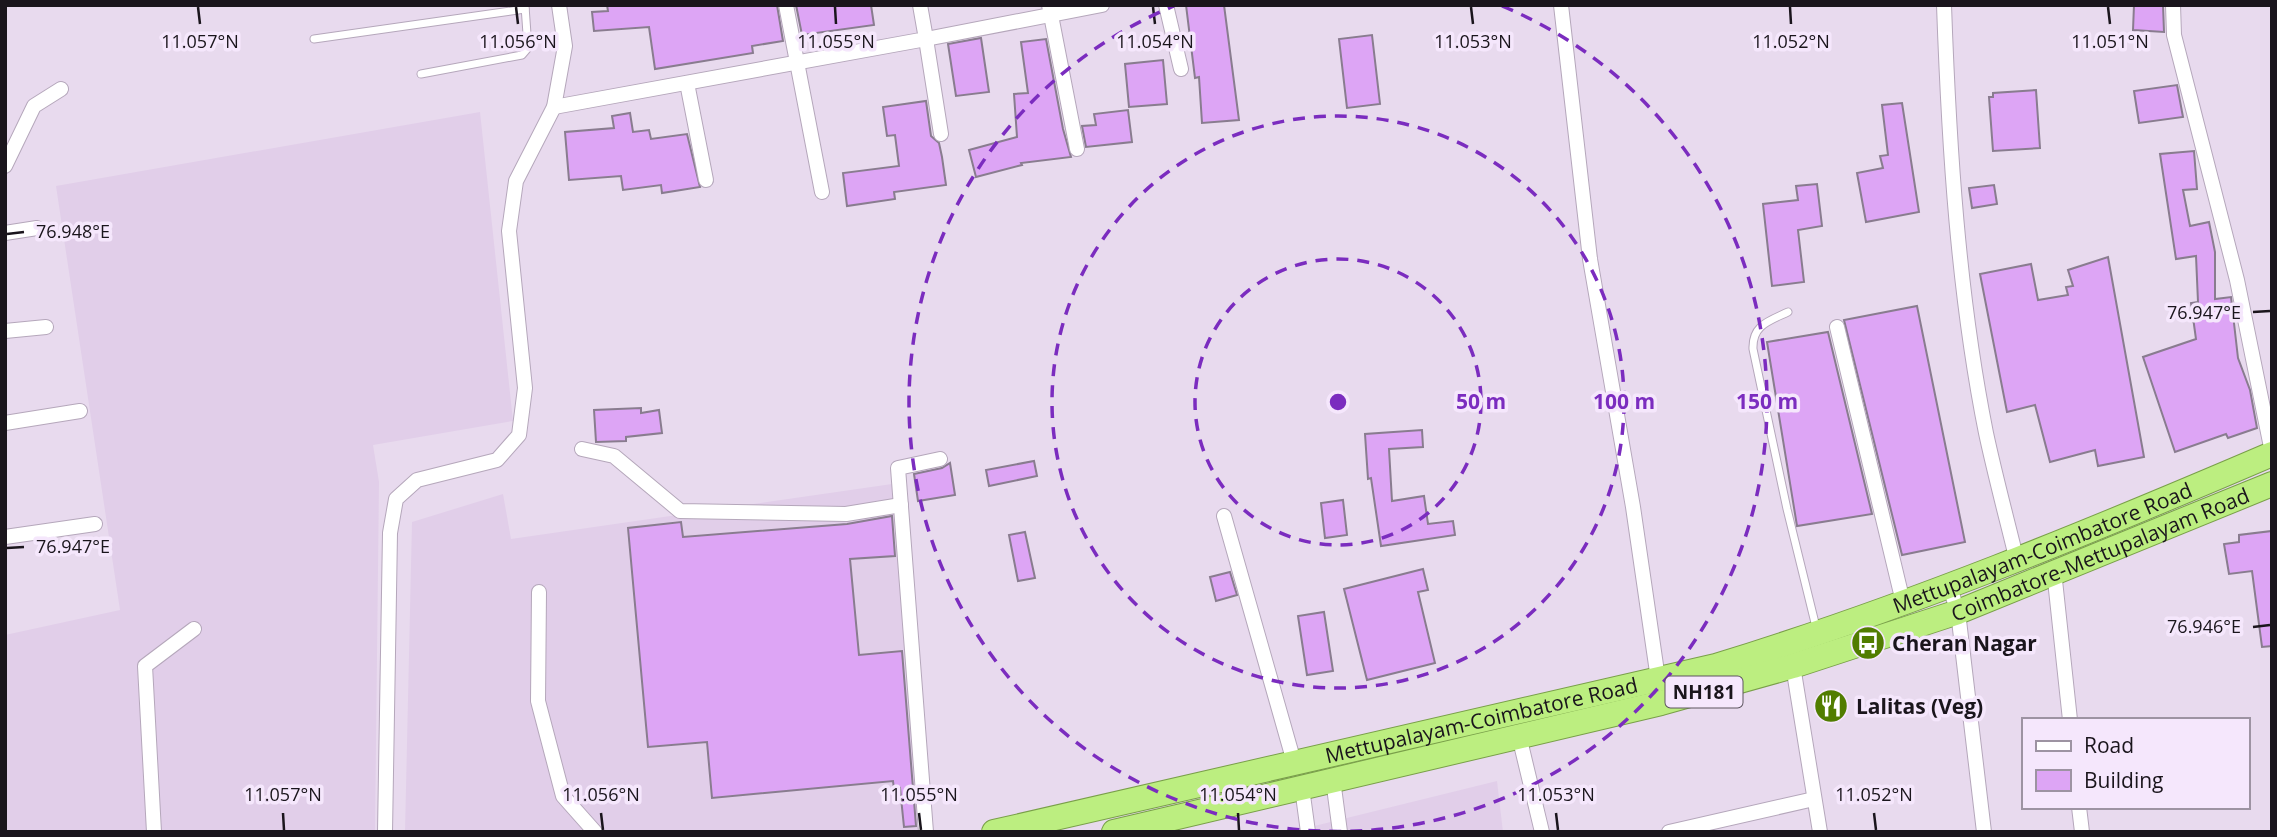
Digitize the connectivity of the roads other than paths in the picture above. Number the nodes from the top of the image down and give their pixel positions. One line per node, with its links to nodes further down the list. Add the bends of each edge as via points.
1 (559, 5): 18 (street, via 565,46)
2 (786, 5): 13 (street)
3 (920, 5): 12 (street)
4 (1102, 5): 10 (street)
5 (1166, 5): 14 (street)
6 (1561, 5): 49 (street, via 1590,259)
7 (1944, 5): 40 (street, via 1948,113 1965,291 1986,432)
8 (2173, 5): 33 (street, via 2174,35 2237,280)
9 (525, 7): 11 (lane); 15 (lane, via 528,48 522,55)
10 (1050, 10): 12 (street); 20 (street)
11 (314, 39)
12 (926, 39): 13 (street); 19 (street)
13 (796, 63): 16 (street); 23 (street)
14 (1181, 69)
15 (421, 74)
16 (687, 83): 18 (street); 22 (street)
17 (61, 89): 21 (street, via 34,106)
18 (554, 107): 58 (street, via 516,181 509,230 525,388 519,435 497,460 417,480 396,499 390,533)
19 (941, 134)
20 (1077, 149)
21 (5, 166)
22 (706, 180)
23 (822, 192)
24 (37, 228): 25 (street)
25 (5, 233)
26 (1788, 312): 47 (lane, via 1758,327 1753,349)
27 (46, 327): 29 (street)
28 (1837, 327): 44 (street)
29 (5, 331)
30 (80, 411): 31 (street)
31 (5, 423)
32 (582, 449): 36 (street, via 614,456 680,511 846,514)
33 (2272, 453): 40 (highway, Mettupalayam-Coimbatore Road / NH181)
34 (940, 459): 36 (street, via 898,468)
35 (2272, 484): 41 (highway, Coimbatore-Mettupalayam Road / NH181)
36 (901, 505): 60 (street)
37 (1224, 516): 52 (street)
38 (95, 524): 39 (street)
39 (5, 537)
40 (2016, 557): 42 (highway, Mettupalayam-Coimbatore Road / NH181)
41 (2054, 571): 45 (highway, Coimbatore-Mettupalayam Road / NH181); 50 (street)
42 (1949, 585): 44 (highway, Mettupalayam-Coimbatore Road / NH181); 45 (street)
43 (540, 592): 59 (street, via 538,701 564,796)
44 (1903, 602): 47 (highway, Mettupalayam-Coimbatore Road / NH181)
45 (1958, 612): 48 (highway, Coimbatore-Mettupalayam Road / NH181); 68 (street)
46 (194, 629): 57 (street, via 145,666)
47 (1818, 635): 49 (highway, Mettupalayam-Coimbatore Road / NH181)
48 (1793, 666): 51 (highway, Coimbatore-Mettupalayam Road / NH181); 55 (street)
49 (1658, 679): 52 (highway, Mettupalayam-Coimbatore Road / NH181)
50 (2070, 718)
51 (1518, 736): 53 (highway, Coimbatore-Mettupalayam Road / NH181); 65 (street)
52 (1294, 762): 61 (highway, Mettupalayam-Coimbatore Road / NH181)
53 (1332, 780): 54 (highway, Coimbatore-Mettupalayam Road / NH181); 64 (street)
54 (1301, 788): 62 (highway, Coimbatore-Mettupalayam Road / NH181); 63 (street)
55 (1814, 799): 66 (street); 67 (street)
56 (2080, 809): 69 (street)
57 (154, 832)
58 (385, 832)
59 (595, 832)
60 (926, 832)
61 (994, 832)
62 (1114, 832)
63 (1308, 832)
64 (1339, 832)
65 (1542, 832)
66 (1669, 832)
67 (1820, 832)
68 (1983, 832)
69 (2082, 832)

